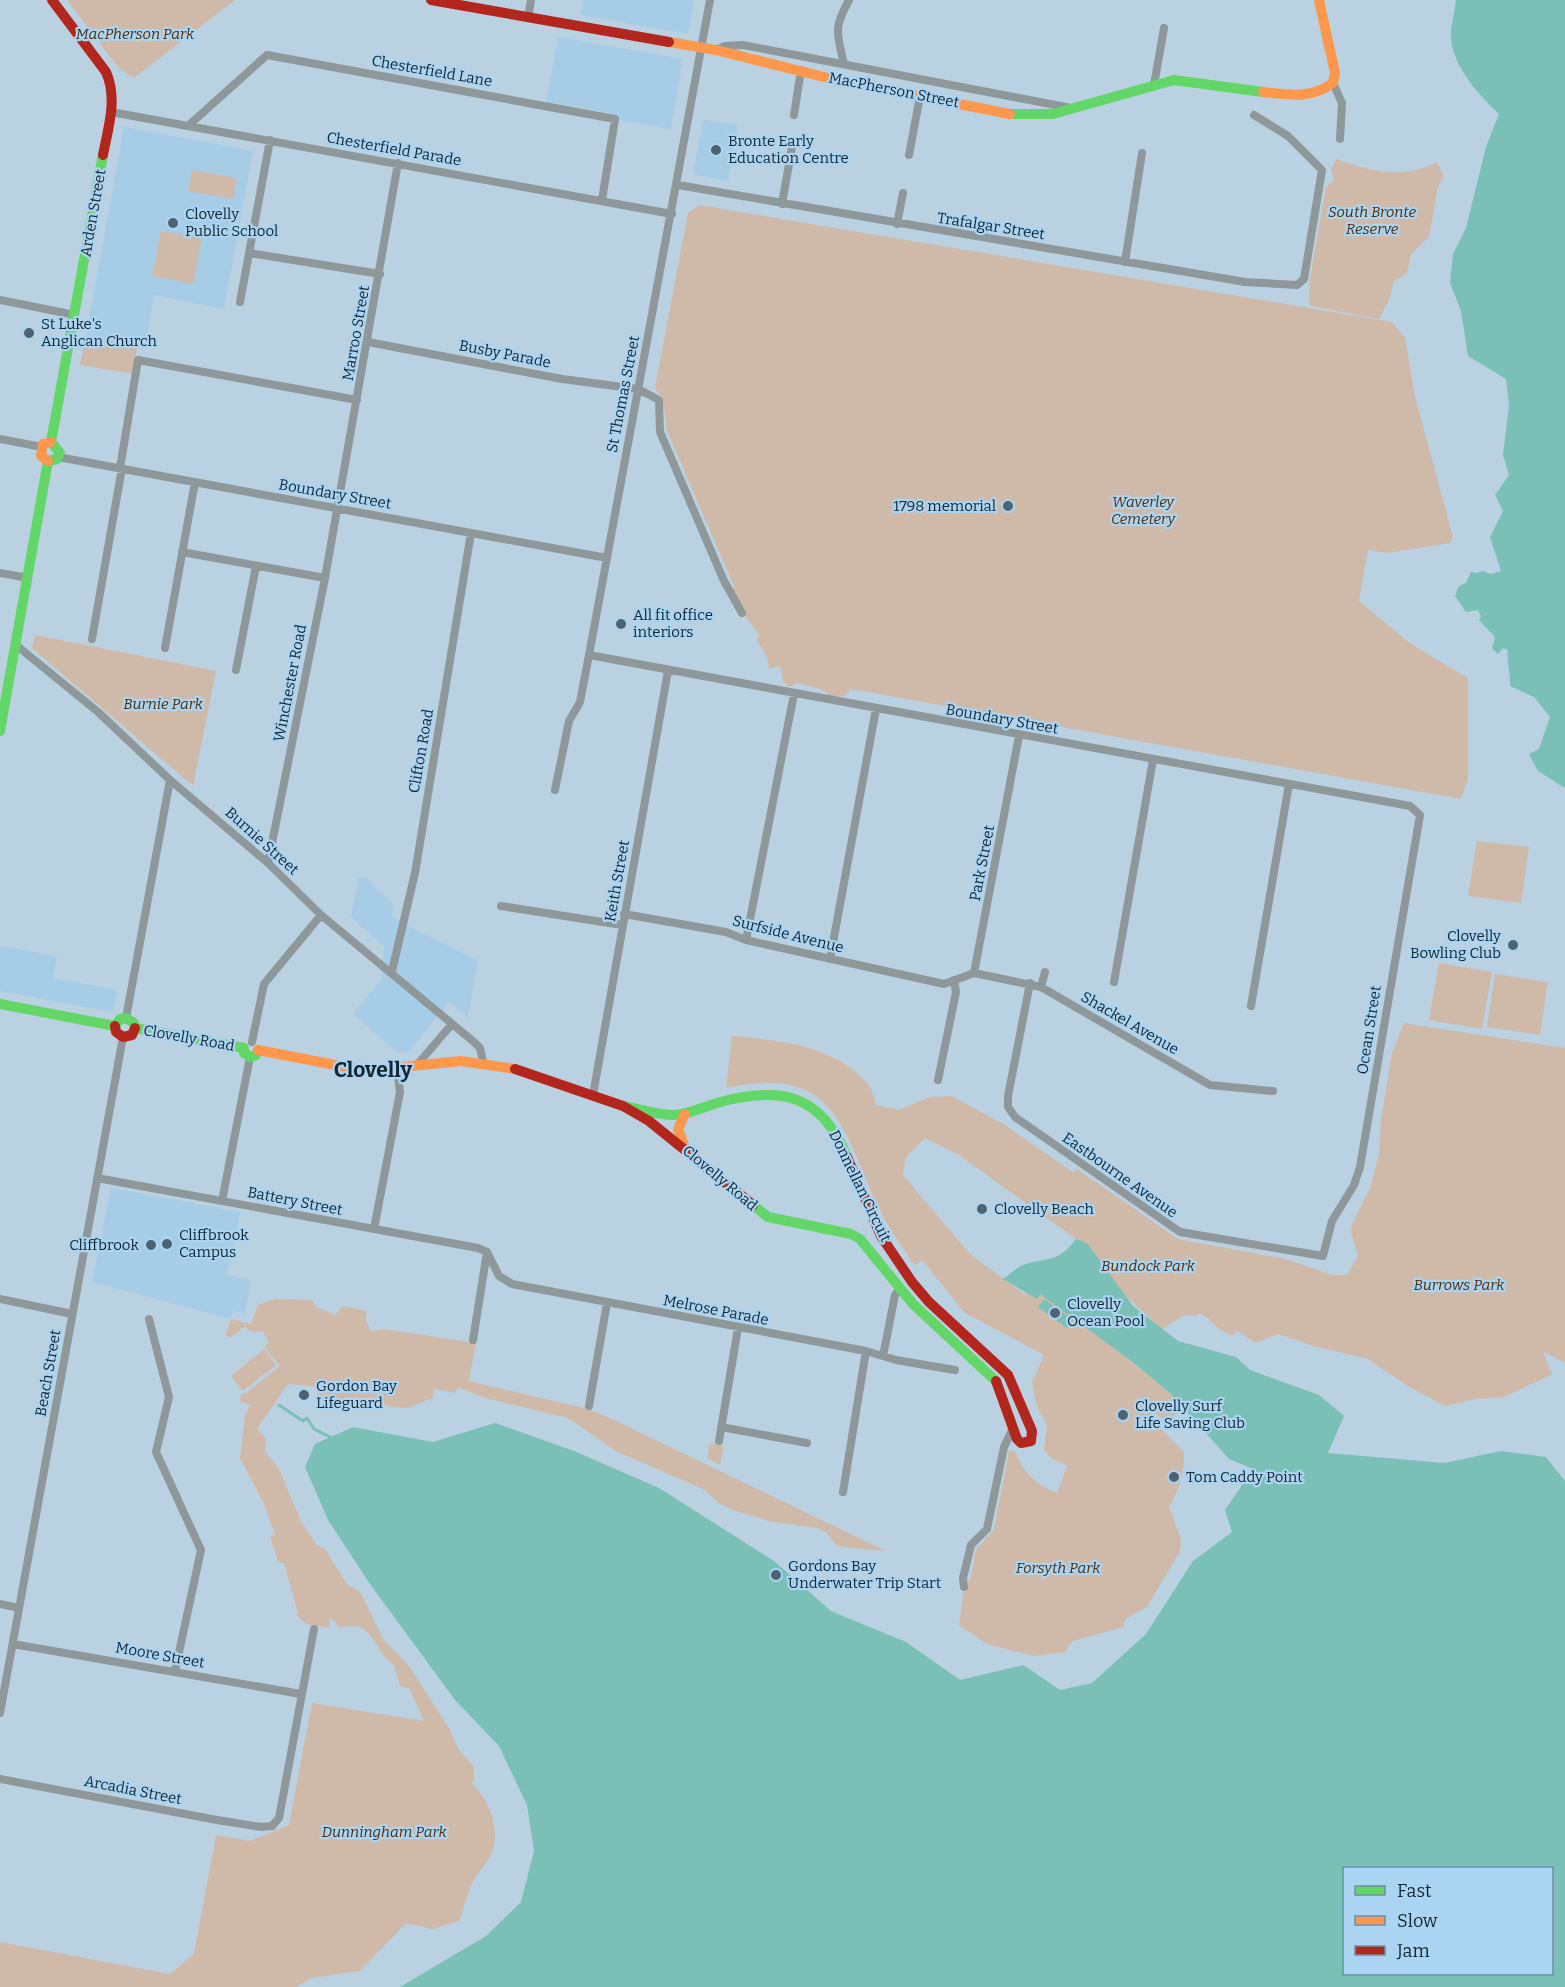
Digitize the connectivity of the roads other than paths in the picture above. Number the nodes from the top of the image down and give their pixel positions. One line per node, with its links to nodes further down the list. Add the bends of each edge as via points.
1 (52, 0): 17 (street, Arden Street, via 106,72 113,88)
2 (431, 0): 7 (street, MacPherson Street)
3 (531, 0): 7 (street)
4 (710, 0): 9 (street, St Thomas Street)
5 (849, 0): 11 (street, via 836,28)
6 (1319, 0): 14 (street, via 1334,67)
7 (528, 18): 9 (street, MacPherson Street)
8 (1164, 28): 13 (street)
9 (701, 47): 10 (street, MacPherson Street); 27 (street, St Thomas Street)
10 (716, 50): 11 (street, MacPherson Street, via 743,45); 12 (street, MacPherson Street)
11 (844, 64): 16 (street, MacPherson Street)
12 (801, 70): 15 (street, MacPherson Street); 18 (street)
13 (1154, 85): 14 (street, MacPherson Street, via 1181,80 1297,96 1314,95); 16 (street, MacPherson Street)
14 (1331, 85): 21 (street, via 1342,103)
15 (920, 96): 16 (street, MacPherson Street, via 1026,116); 25 (street)
16 (1073, 108)
17 (111, 112): 20 (street, Chesterfield Parade); 38 (street, Arden Street)
18 (794, 114)
19 (1254, 115): 34 (street, Trafalgar Street, via 1288,136 1322,170 1300,284 1245,282)
20 (188, 126): 22 (street, Chesterfield Parade); 29 (street, Chesterfield Lane, via 267,55 615,119)
21 (1340, 138)
22 (270, 140): 26 (street, Chesterfield Parade); 33 (street)
23 (792, 147): 30 (street)
24 (1142, 153): 34 (street)
25 (909, 155)
26 (398, 163): 29 (street, Chesterfield Parade); 35 (street, Marroo Street)
27 (678, 185): 30 (street, Trafalgar Street); 31 (street, St Thomas Street)
28 (903, 193): 32 (street)
29 (602, 200): 31 (street, Chesterfield Parade)
30 (782, 204): 32 (street, Trafalgar Street)
31 (672, 214): 40 (street, St Thomas Street)
32 (897, 224): 34 (street, Trafalgar Street)
33 (249, 253): 35 (street); 37 (street)
34 (1125, 262)
35 (380, 274): 39 (street, Marroo Street)
36 (0, 300): 38 (street)
37 (240, 302)
38 (75, 315): 43 (street, Arden Street)
39 (368, 342): 40 (street, Busby Parade, via 562,379); 41 (street, Marroo Street)
40 (638, 389): 50 (street, St Thomas Street); 55 (street, via 659,400 660,432 724,581)
41 (357, 400): 45 (street, via 138,360); 47 (street, Marroo Street)
42 (0, 439): 43 (street)
43 (46, 444): 44 (street, via 41,456); 44 (street, via 58,447)
44 (53, 459): 45 (street, Boundary Street); 53 (street)
45 (121, 468): 46 (street, Boundary Street); 56 (street)
46 (195, 482): 47 (street, Boundary Street); 49 (street)
47 (338, 508): 48 (street, Boundary Street); 54 (street, Winchester Road)
48 (471, 533): 50 (street, Boundary Street); 79 (street, Clifton Road, via 415,873)
49 (182, 552): 51 (street); 58 (street)
50 (607, 558): 59 (street, St Thomas Street)
51 (256, 566): 54 (street); 60 (street)
52 (0, 573): 53 (street)
53 (28, 578): 57 (street)
54 (325, 578): 72 (street, Winchester Road)
55 (742, 613)
56 (92, 639)
57 (16, 645): 63 (street); 68 (street, Burnie Street, via 98,712)
58 (165, 648)
59 (589, 655): 61 (street, Boundary Street); 70 (street, St Thomas Street, via 580,702 569,721)
60 (236, 670)
61 (668, 671): 62 (street, Boundary Street); 74 (street, Keith Street)
62 (794, 694): 64 (street, Boundary Street); 77 (street)
63 (2, 705): 65 (street)
64 (876, 709): 66 (street, Boundary Street); 78 (street)
65 (0, 731)
66 (1019, 736): 67 (street, Boundary Street); 81 (street, Park Street)
67 (1154, 760): 69 (street, Boundary Street); 83 (street)
68 (170, 780): 72 (street, Burnie Street); 88 (street)
69 (1289, 784): 71 (street, Boundary Street); 87 (street)
70 (555, 790)
71 (1410, 806): 107 (street, Ocean Street, via 1418,811 1419,825 1360,1167 1332,1221)
72 (268, 863): 75 (street, Burnie Street)
73 (501, 906): 76 (street)
74 (624, 914): 76 (street, Keith Street); 77 (street, Surfside Avenue, via 726,932)
75 (321, 915): 79 (street, Burnie Street); 93 (street, via 264,984)
76 (622, 925): 99 (street, Keith Street)
77 (746, 940): 78 (street, Surfside Avenue)
78 (830, 959): 82 (street, Surfside Avenue, via 944,984)
79 (392, 971): 89 (street, Burnie Street)
80 (1045, 972): 85 (street)
81 (974, 973): 82 (street); 84 (street, Shackel Avenue)
82 (954, 980): 97 (street, via 956,992)
83 (1114, 982)
84 (1030, 983): 85 (street, Shackel Avenue); 107 (street, Eastbourne Avenue, via 1008,1096 1008,1107 1015,1117 1180,1232)
85 (1041, 987): 98 (street, Shackel Avenue, via 1210,1085)
86 (0, 1004): 90 (street)
87 (1251, 1006)
88 (126, 1018): 90 (street); 91 (street, via 132,1020)
89 (452, 1024): 94 (street, Burnie Street, via 480,1048); 95 (street)
90 (115, 1026): 92 (street)
91 (135, 1028): 92 (street); 93 (street, Clovelly Road)
92 (123, 1037): 103 (street, Beach Street)
93 (251, 1049): 96 (street, Clovelly Road, via 351,1068); 104 (street)
94 (483, 1062): 95 (street, Clovelly Road); 99 (street, Clovelly Road)
95 (417, 1065): 96 (street, Clovelly Road)
96 (397, 1068): 105 (street, via 400,1092)
97 (938, 1080)
98 (1273, 1091)
99 (593, 1095): 100 (street, Clovelly Road)
100 (623, 1106): 101 (street, Donnellan Circuit); 102 (street, Clovelly Road)
101 (685, 1114): 102 (street, via 677,1130); 108 (street, Donnellan Circuit, via 761,1093 799,1100 816,1110 833,1129 881,1236)
102 (688, 1150): 109 (street, Clovelly Road, via 768,1217 860,1239)
103 (97, 1178): 104 (street, Battery Street); 112 (street, Beach Street)
104 (222, 1201): 105 (street, Battery Street)
105 (374, 1229): 106 (street, Battery Street)
106 (487, 1252): 111 (street, Melrose Parade, via 499,1276 506,1281); 115 (street)
107 (1323, 1256)
108 (912, 1282): 109 (street); 121 (street, via 1008,1375 1033,1435 1030,1441 1021,1443)
109 (900, 1289): 117 (street, via 895,1295); 121 (street, Clovelly Road, via 998,1383)
110 (0, 1299): 112 (street)
111 (606, 1303): 114 (street, Melrose Parade); 119 (street)
112 (72, 1314): 127 (street, Beach Street)
113 (149, 1319): 130 (street, via 169,1397 156,1452 201,1550)
114 (738, 1328): 116 (street, Melrose Parade); 120 (street)
115 (472, 1340)
116 (866, 1351): 117 (street, Melrose Parade); 124 (street)
117 (883, 1356): 118 (street, Melrose Parade)
118 (955, 1370)
119 (589, 1406)
120 (721, 1427): 122 (street); 123 (street)
121 (1012, 1430): 125 (street, via 1004,1447 987,1529 971,1545)
122 (719, 1441)
123 (807, 1443)
124 (843, 1492)
125 (964, 1587)
126 (0, 1604): 127 (street)
127 (19, 1608): 129 (street, Beach Street)
128 (314, 1629): 131 (street)
129 (13, 1644): 130 (street, Moore Street); 132 (street, Beach Street)
130 (175, 1671): 131 (street, Moore Street)
131 (301, 1694): 133 (street, Arcadia Street, via 279,1818 272,1826)
132 (0, 1713)
133 (0, 1779)

